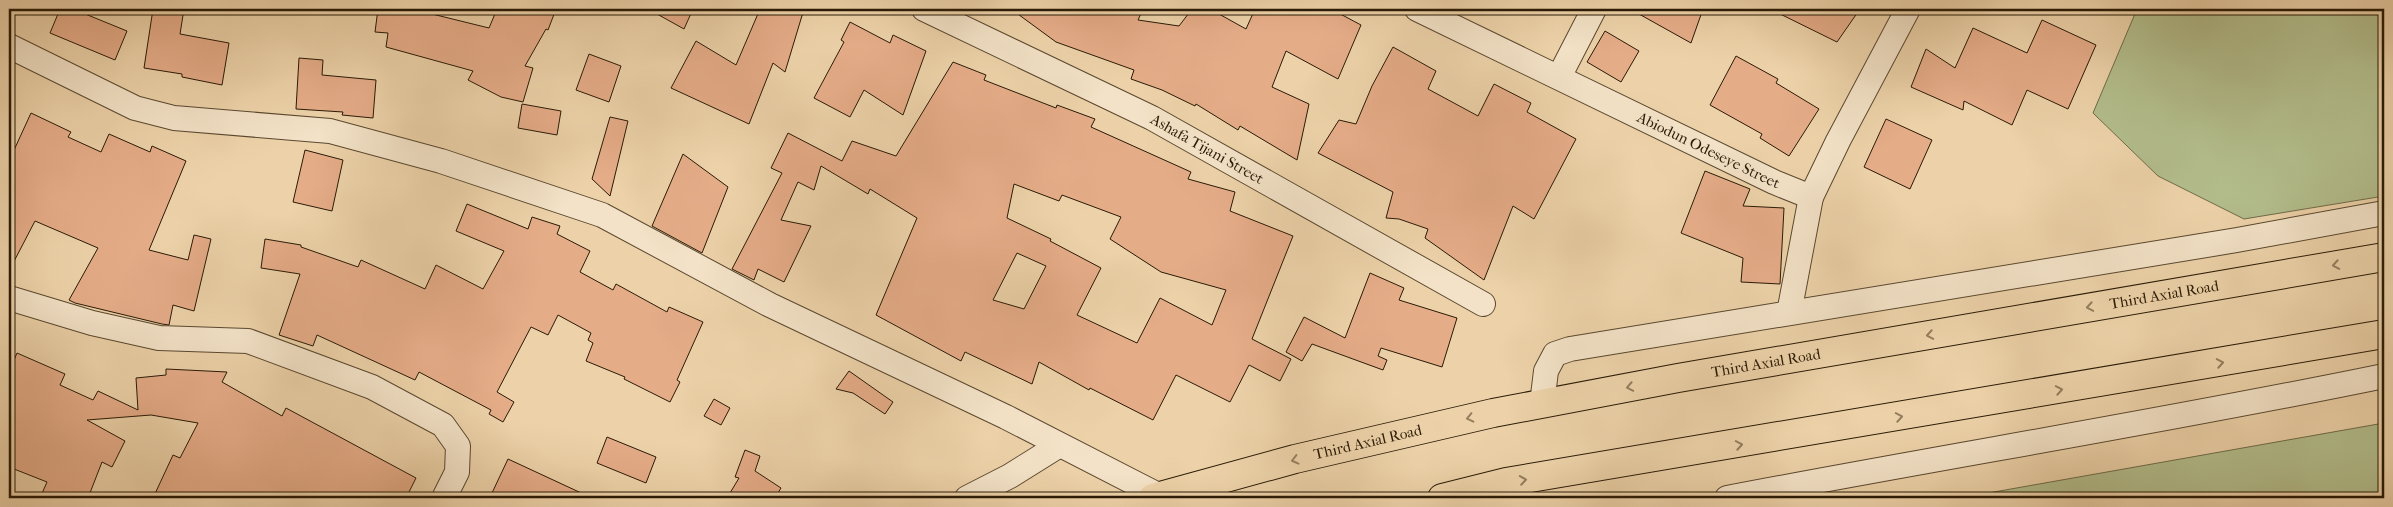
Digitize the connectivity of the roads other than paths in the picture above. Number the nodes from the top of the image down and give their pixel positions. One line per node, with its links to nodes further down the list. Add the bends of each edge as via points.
1 (924, 9): 11 (street, Ashafa Tijani Street, via 1152,118)
2 (1417, 9): 6 (street, Abiodun Odeseye Street)
3 (1594, 9): 6 (street)
4 (1908, 9): 7 (street)
5 (9, 46): 16 (street, via 135,108 174,118 330,131 441,161 602,215 770,304 1006,417)
6 (1559, 77): 7 (street, Abiodun Odeseye Street, via 1774,182)
7 (1811, 196): 12 (street)
8 (2384, 213): 12 (street, via 2237,240)
9 (2384, 257): 15 (highway, Third Axial Road, one-way to 15)
10 (9, 298): 19 (street, via 92,323 159,338 248,341 372,387 443,425 458,446 457,472)
11 (1484, 304)
12 (1789, 312): 15 (street, via 1570,348 1555,354 1546,371)
13 (2384, 334): 17 (highway, one-way to 13, via 1506,482)
14 (2384, 376): 22 (street, via 2252,404)
15 (1542, 404): 18 (highway, Third Axial Road, one-way to 18, via 1295,459)
16 (1058, 446): 18 (street); 20 (street)
17 (1474, 494): 21 (highway)
18 (1156, 497)
19 (444, 498)
20 (967, 498)
21 (1442, 498)
22 (1728, 498)

